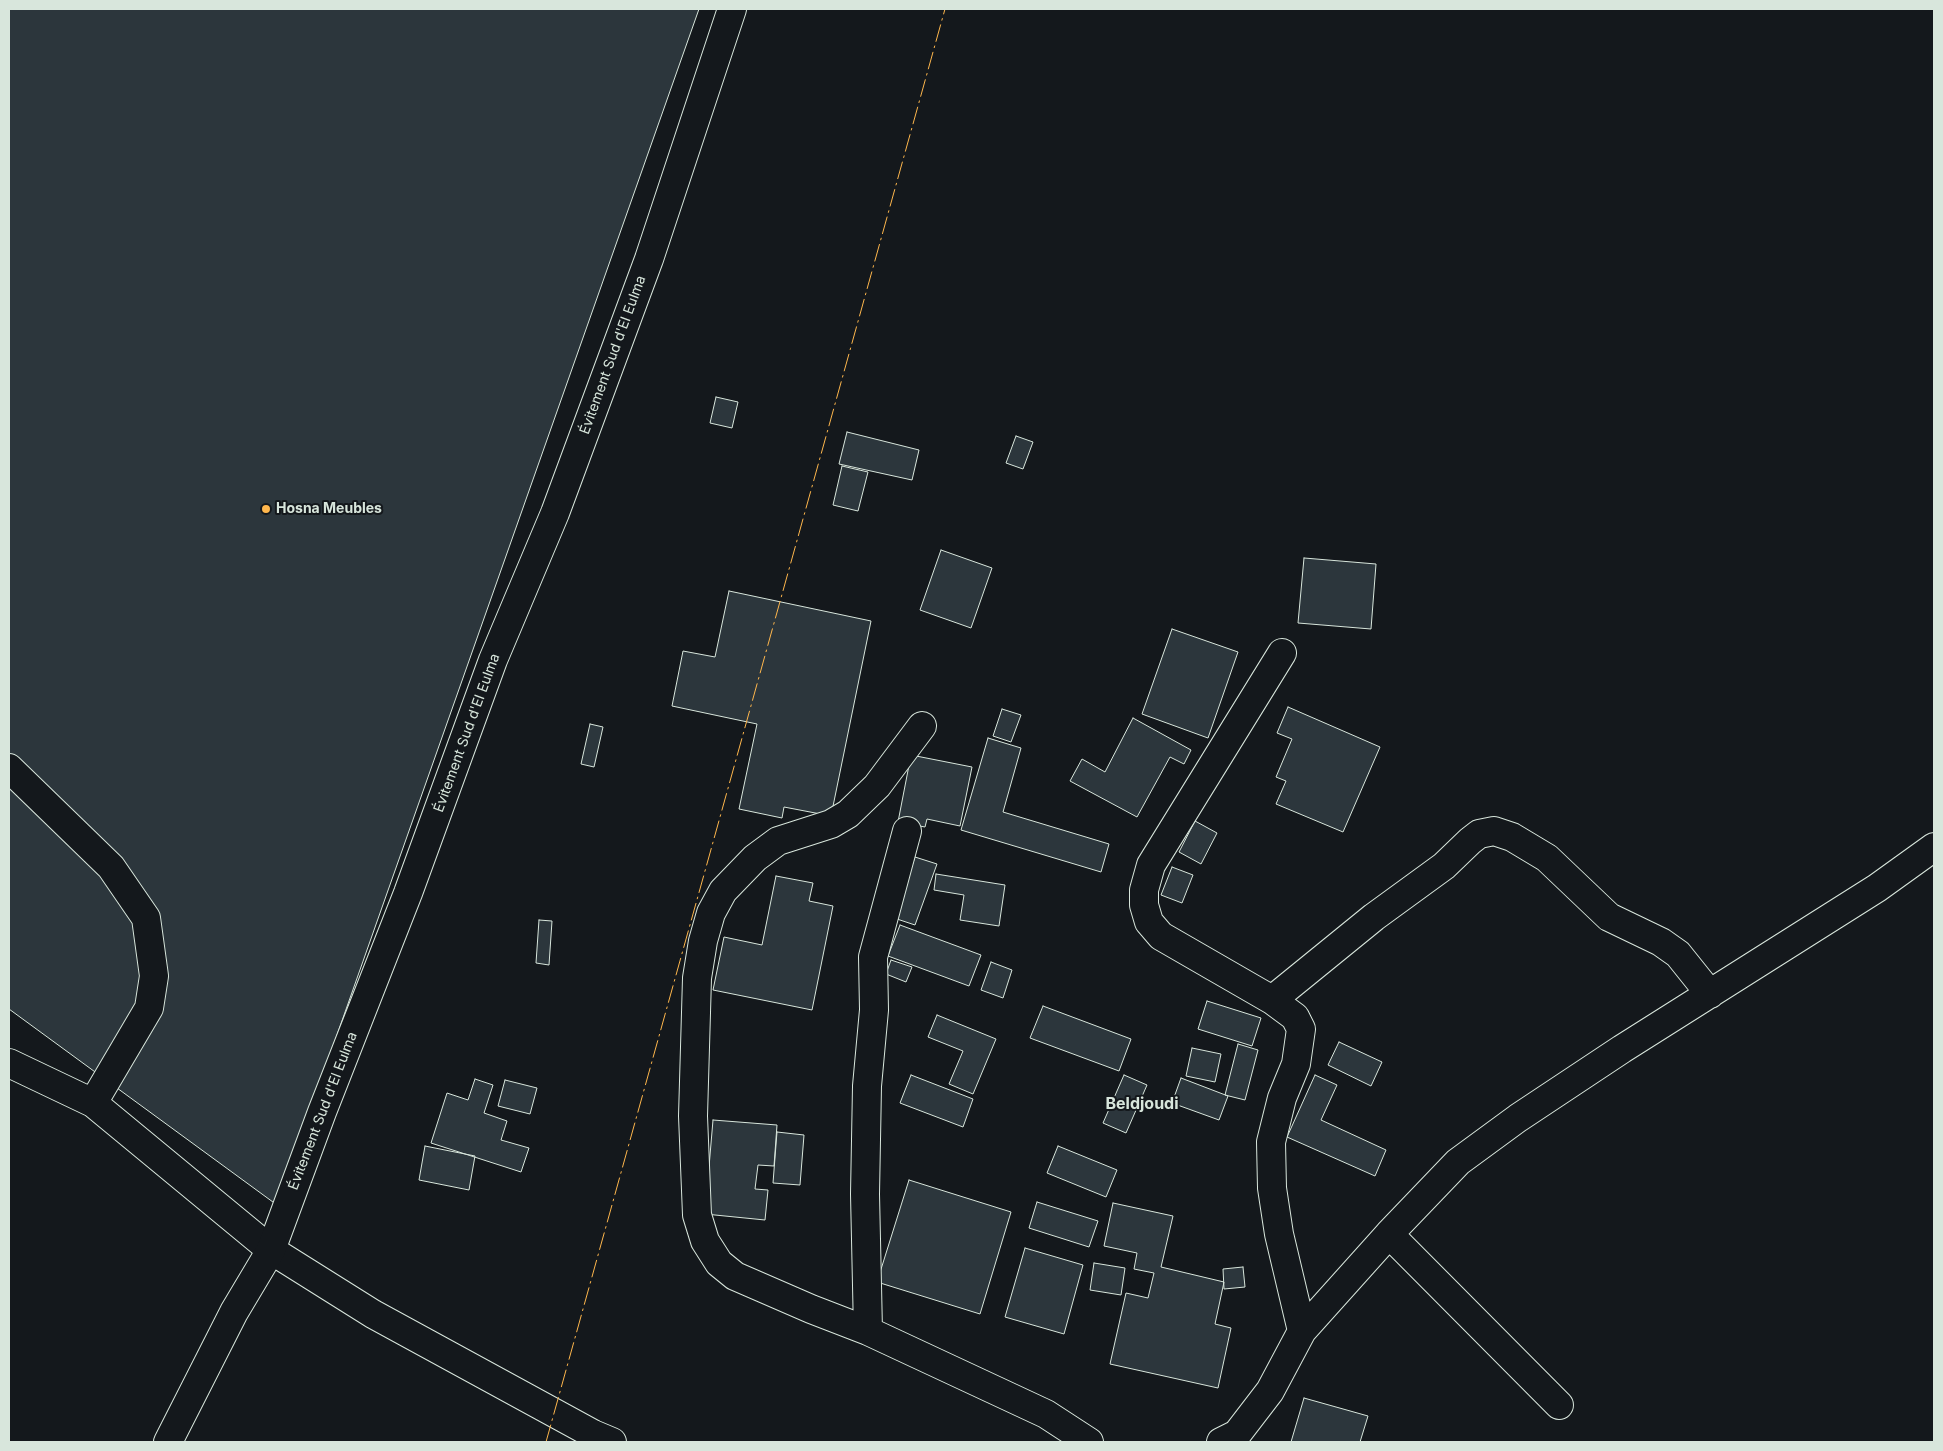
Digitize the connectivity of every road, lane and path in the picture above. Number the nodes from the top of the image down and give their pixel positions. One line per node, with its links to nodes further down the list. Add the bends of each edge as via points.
1 (732, 9): 12 (street, Évitement Sud d'El Eulma, via 649,259 565,486 493,660 408,893)
2 (1282, 653): 8 (street, via 1151,865 1144,890 1149,922 1161,936)
3 (922, 726): 13 (street, via 877,786 848,814 831,824 778,841 754,858 724,891 711,913 697,978 693,1116 697,1215 705,1241 719,1263 735,1276)
4 (9, 768): 10 (street, via 111,866 146,918 154,976 149,1008)
5 (907, 831): 13 (street, via 873,957 874,1010 867,1086 865,1194)
6 (1934, 847): 7 (street, via 1877,888)
7 (1710, 994): 8 (street, via 1678,954 1662,942 1609,917 1547,858 1512,837 1494,831 1479,834 1444,866 1374,917); 11 (street, via 1518,1118 1458,1162)
8 (1272, 1000): 14 (street, via 1295,1017 1301,1029 1296,1064 1282,1098 1271,1142 1272,1188)
9 (9, 1063): 10 (street)
10 (93, 1103): 12 (street)
11 (1390, 1234): 14 (street); 15 (street)
12 (271, 1250): 16 (street, Évitement Sud d'El Eulma, via 234,1312); 17 (street, via 373,1314)
13 (868, 1331): 18 (street, via 1046,1414)
14 (1302, 1331): 19 (street, via 1270,1392 1237,1434)
15 (1559, 1404)
16 (168, 1442)
17 (612, 1442)
18 (1089, 1442)
19 (1221, 1442)

